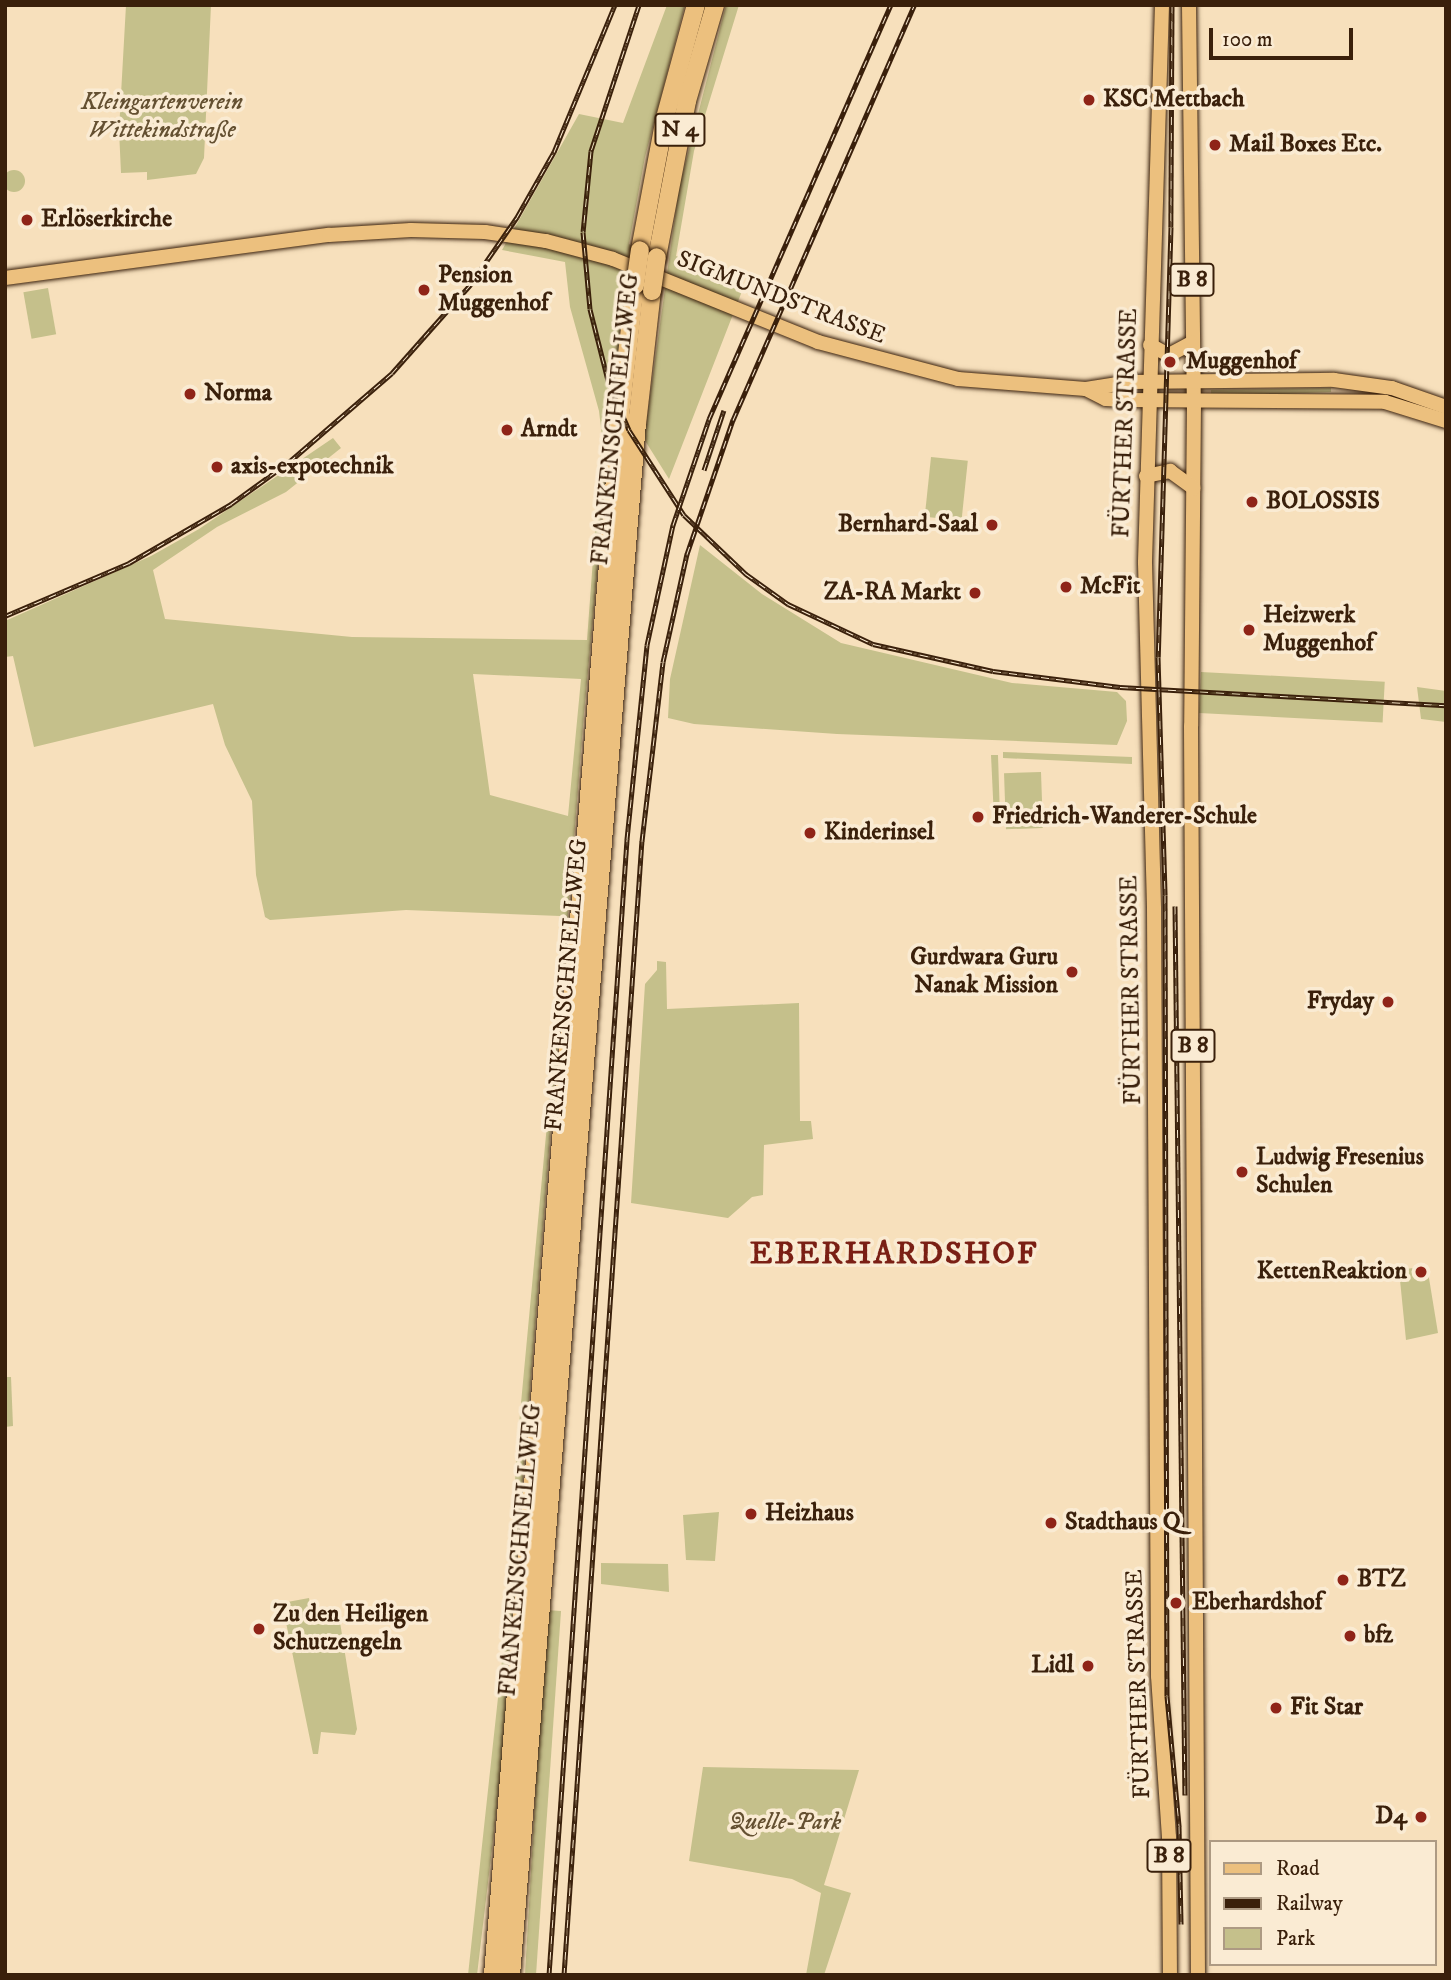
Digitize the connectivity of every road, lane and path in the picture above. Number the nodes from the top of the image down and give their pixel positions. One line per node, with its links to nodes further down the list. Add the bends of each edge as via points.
1 (696, 5): 8 (highway, FRANKENSCHNELLWEG, bridge, via 663,127 640,250)
2 (715, 5): 8 (highway, FRANKENSCHNELLWEG / N 4, bridge, via 678,138 657,257)
3 (1162, 5): 5 (main road, FÜRTHER STRASSE / B 8)
4 (1189, 5): 6 (main road, B 8)
5 (1161, 23): 6 (main road, via 1175,17); 10 (main road, FÜRTHER STRASSE / B 8)
6 (1189, 26): 9 (main road, B 8)
7 (5, 278): 13 (main road, SIGMUNDSTRASSE, via 329,235 421,229 492,233 613,259 818,342 895,365 996,384)
8 (644, 288): 20 (highway, FRANKENSCHNELLWEG, via 600,658)
9 (1192, 343): 10 (main road, via 1169,355); 11 (main road, B 8)
10 (1150, 345): 12 (main road, FÜRTHER STRASSE / B 8)
11 (1192, 381): 12 (main road, SIGMUNDSTRASSE); 15 (main road, B 8); 16 (main road, SIGMUNDSTRASSE, via 1351,381 1392,388)
12 (1149, 382): 13 (main road, SIGMUNDSTRASSE); 14 (main road, FÜRTHER STRASSE / B 8)
13 (1086, 389): 14 (main road, SIGMUNDSTRASSE, via 1106,399)
14 (1148, 401): 15 (main road, SIGMUNDSTRASSE); 18 (main road, FÜRTHER STRASSE / B 8)
15 (1194, 402): 17 (main road, SIGMUNDSTRASSE, via 1381,402); 19 (main road, B 8)
16 (1446, 407)
17 (1446, 421)
18 (1146, 476): 19 (main road, via 1170,471); 25 (main road, FÜRTHER STRASSE / B 8, via 1145,642 1154,909 1157,1650 1169,1838)
19 (1193, 488): 26 (main road, B 8)
20 (508, 1907): 21 (highway); 22 (highway, FRANKENSCHNELLWEG); 23 (highway, FRANKENSCHNELLWEG); 24 (highway)
21 (482, 1975)
22 (493, 1975)
23 (512, 1975)
24 (522, 1975)
25 (1170, 1975)
26 (1198, 1975)

